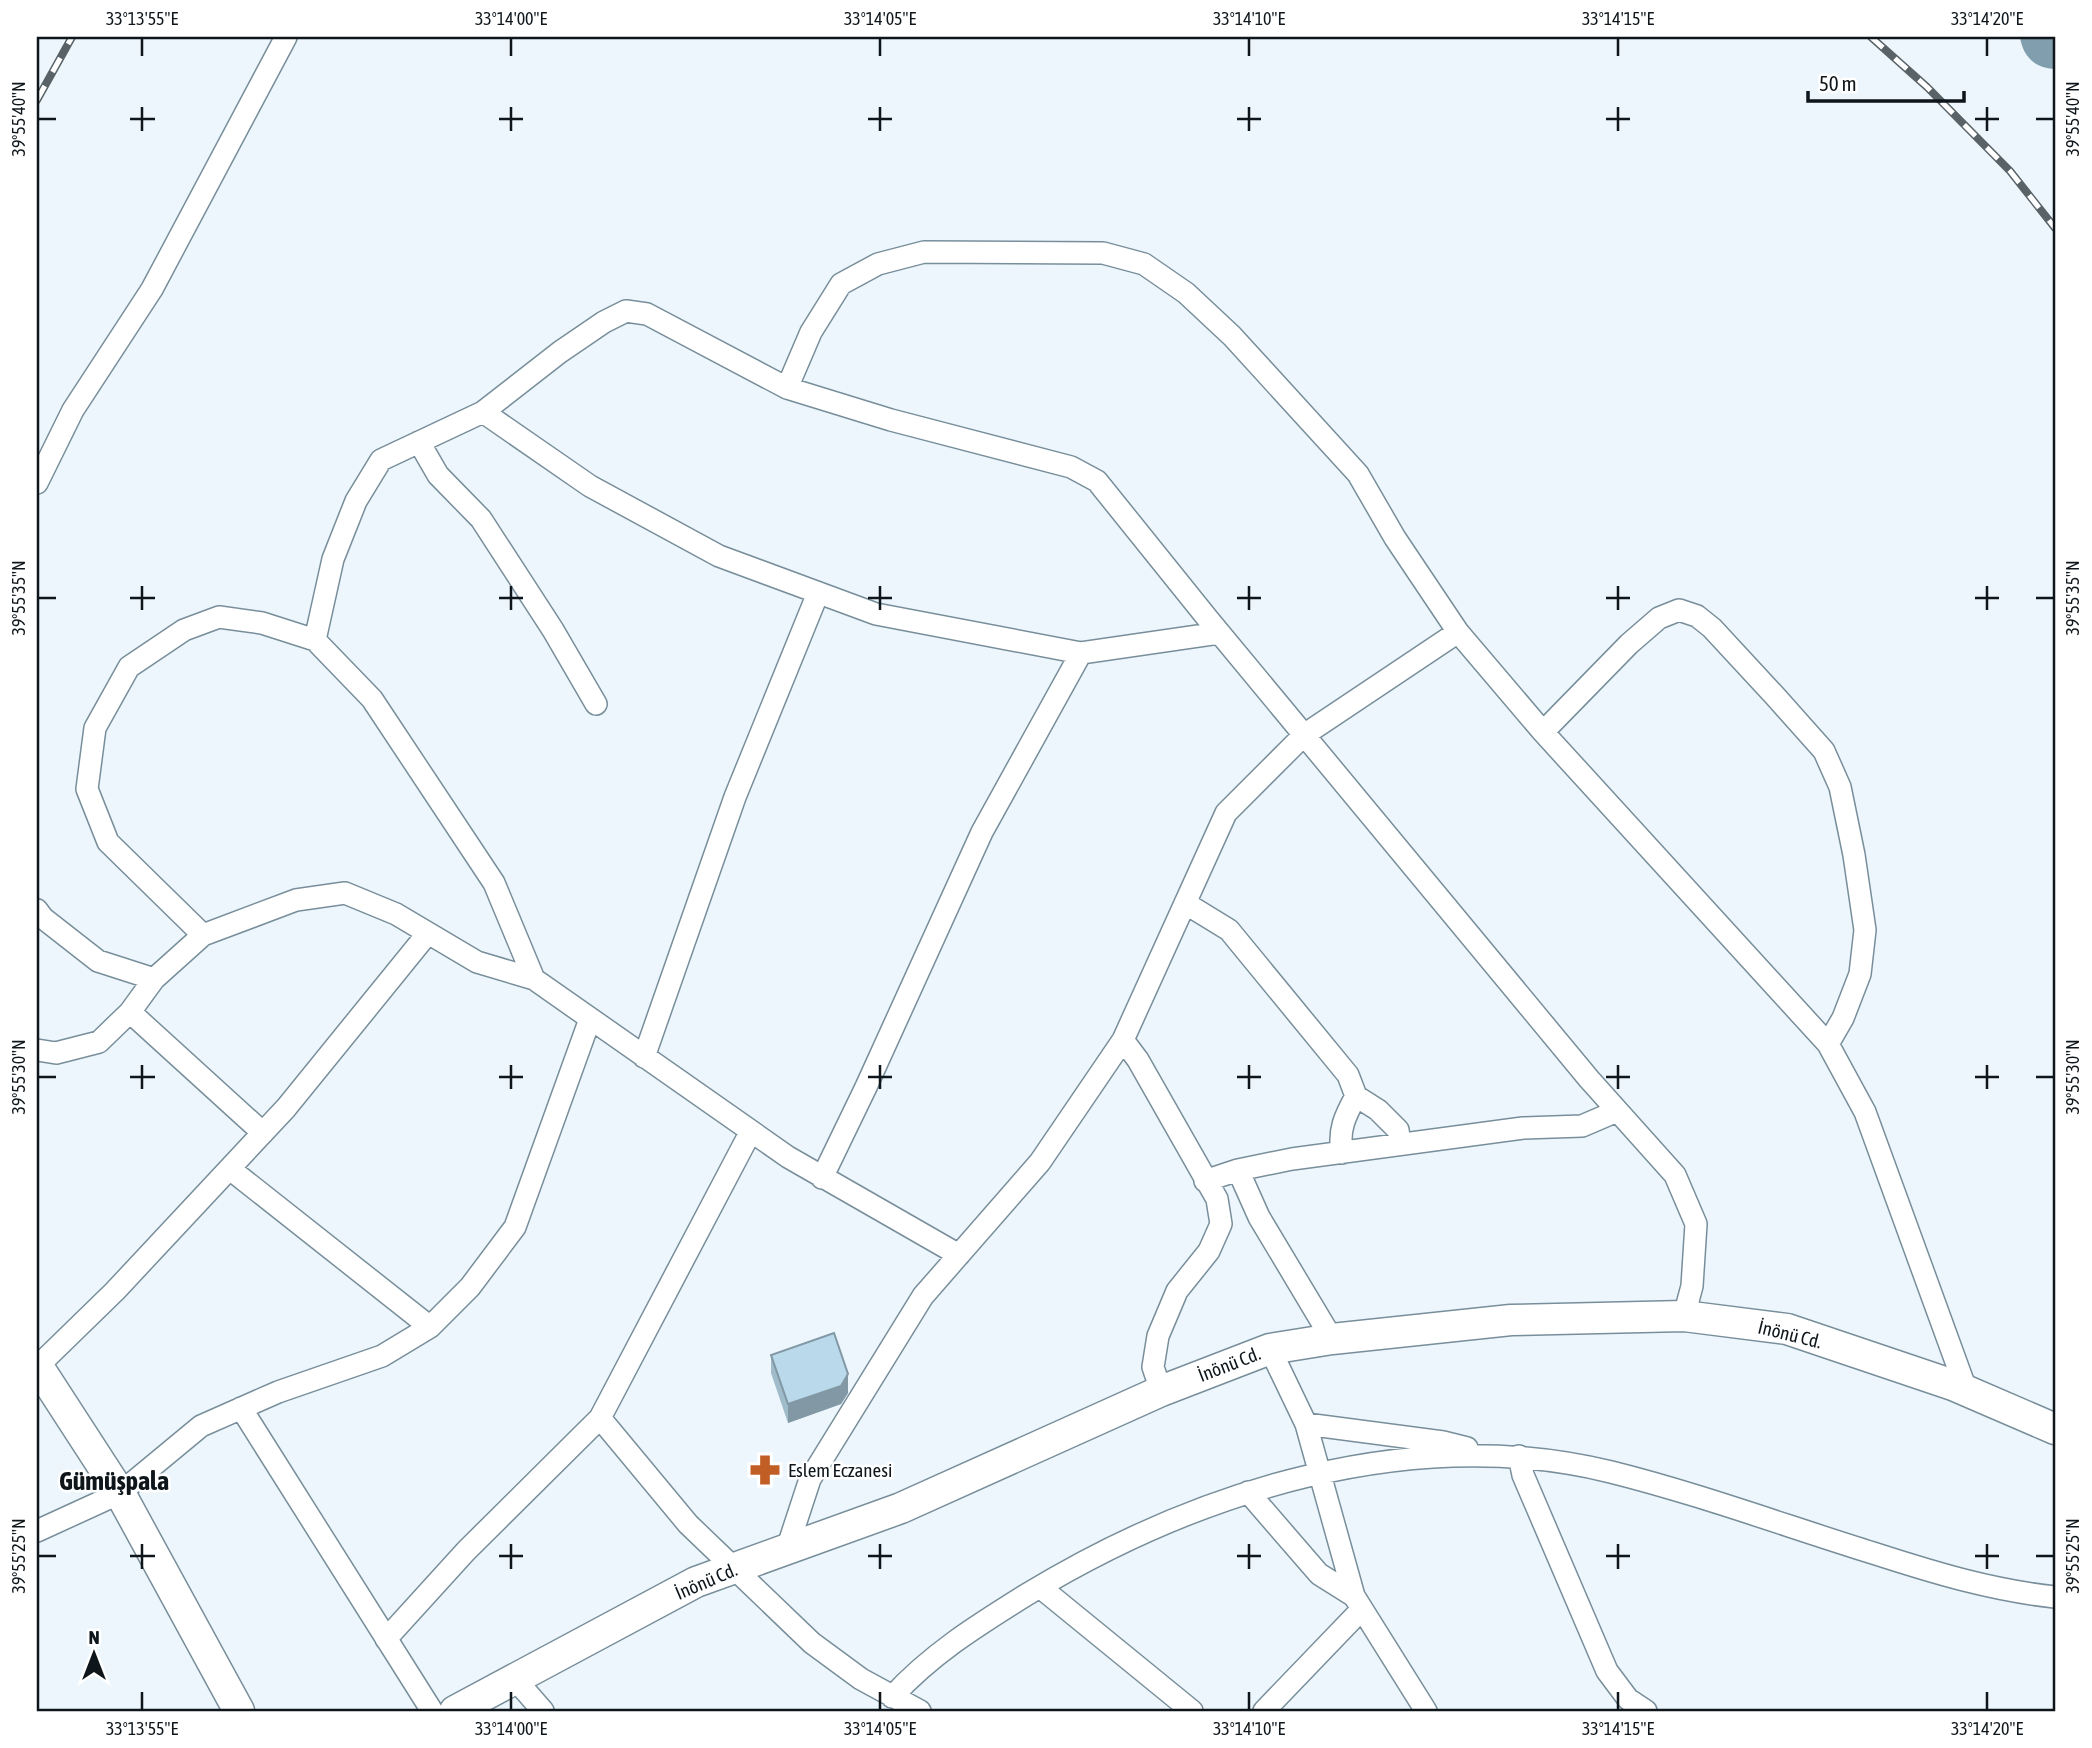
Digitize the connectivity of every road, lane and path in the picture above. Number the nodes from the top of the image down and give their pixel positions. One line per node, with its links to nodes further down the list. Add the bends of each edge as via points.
1 (285, 37): 5 (street, via 152,289 73,410)
2 (787, 388): 3 (street, via 647,314 626,311 560,352); 7 (street, via 1071,467 1097,481); 8 (street, via 811,332 841,284 878,264 924,252 1103,253 1144,264 1186,293 1232,336 1358,474)
3 (483, 412): 4 (street); 6 (street, via 590,486 719,556)
4 (419, 442): 9 (street, via 381,460 356,501 333,559); 11 (street, via 438,475 481,519)
5 (37, 483)
6 (818, 593): 10 (street, via 876,614); 25 (street, via 735,797)
7 (1219, 632): 10 (street); 13 (street)
8 (1458, 632): 12 (street); 13 (street)
9 (314, 640): 17 (street, via 262,623 219,617 184,630 130,667 95,728 87,789 108,842); 19 (street, via 372,699 494,883)
10 (1081, 653): 34 (street, via 982,832)
11 (596, 704)
12 (1543, 732): 23 (street); 23 (street, via 1629,644 1659,618 1679,610 1712,628 1808,732 1824,751 1840,787 1864,930 1860,974)
13 (1304, 735): 14 (street, via 1226,813); 27 (street)
14 (1185, 903): 22 (street); 26 (street, via 1229,930 1348,1075)
15 (37, 910): 18 (street, via 97,961)
16 (428, 933): 17 (street, via 345,893 296,900); 19 (street, via 477,962); 29 (street)
17 (203, 935): 18 (street)
18 (154, 979): 20 (street)
19 (534, 979): 21 (street)
20 (130, 1012): 24 (street, via 99,1042 56,1053); 29 (street)
21 (590, 1018): 25 (street); 38 (street, via 515,1227 470,1287)
22 (1123, 1040): 35 (street); 36 (street, via 1040,1162)
23 (1828, 1044): 43 (street, via 1865,1112)
24 (37, 1050)
25 (644, 1056): 28 (street)
26 (1356, 1096): 30 (street, via 1385,1116 1398,1130); 31 (street, via 1343,1119)
27 (1618, 1111): 30 (street, via 1582,1126); 37 (street, via 1675,1175 1696,1224 1692,1286)
28 (751, 1131): 34 (street); 45 (street)
29 (263, 1133): 32 (street)
30 (1400, 1143): 31 (street)
31 (1342, 1153): 33 (street)
32 (230, 1169): 38 (street); 41 (street, via 115,1292)
33 (1238, 1170): 35 (street); 39 (street, via 1259,1217)
34 (822, 1178): 36 (street)
35 (1205, 1181): 42 (street, via 1217,1199 1222,1224 1209,1251 1177,1291 1158,1336 1153,1367)
36 (959, 1255): 54 (street, via 923,1296 810,1479)
37 (1684, 1316): 39 (street, İnönü Cd., via 1511,1320); 43 (street, İnönü Cd., via 1787,1329)
38 (430, 1327): 44 (street, via 382,1356)
39 (1332, 1339): 40 (street, İnönü Cd.)
40 (1270, 1349): 42 (street, İnönü Cd.); 46 (street)
41 (37, 1366): 52 (street)
42 (1161, 1391): 54 (street, İnönü Cd., via 901,1508)
43 (1967, 1392): 47 (street, İnönü Cd.)
44 (241, 1408): 52 (street, via 201,1426); 59 (street)
45 (600, 1418): 55 (street, via 688,1524); 59 (street, via 466,1551)
46 (1306, 1424): 48 (street, via 1443,1442); 50 (street)
47 (2055, 1429)
48 (1482, 1455): 49 (street); 50 (street, via 1417,1458)
49 (1519, 1456): 57 (street, via 1642,1480 1969,1583); 62 (street)
50 (1320, 1474): 51 (street); 58 (street)
51 (1248, 1492): 56 (street, via 1152,1528); 58 (street, via 1319,1574)
52 (120, 1493): 53 (street); 63 (street)
53 (37, 1531)
54 (787, 1549): 55 (street, İnönü Cd.)
55 (735, 1568): 60 (street, İnönü Cd., via 696,1582); 61 (street, via 812,1643)
56 (1040, 1587): 61 (street, via 953,1641); 68 (street)
57 (2055, 1597)
58 (1358, 1602): 69 (street); 70 (street)
59 (386, 1639): 64 (street)
60 (515, 1679): 65 (street, İnönü Cd.); 66 (street)
61 (892, 1696): 67 (street)
62 (1619, 1705): 71 (street)
63 (239, 1711)
64 (432, 1711)
65 (456, 1711)
66 (543, 1711)
67 (920, 1711)
68 (1192, 1711)
69 (1264, 1711)
70 (1426, 1711)
71 (1646, 1711)

